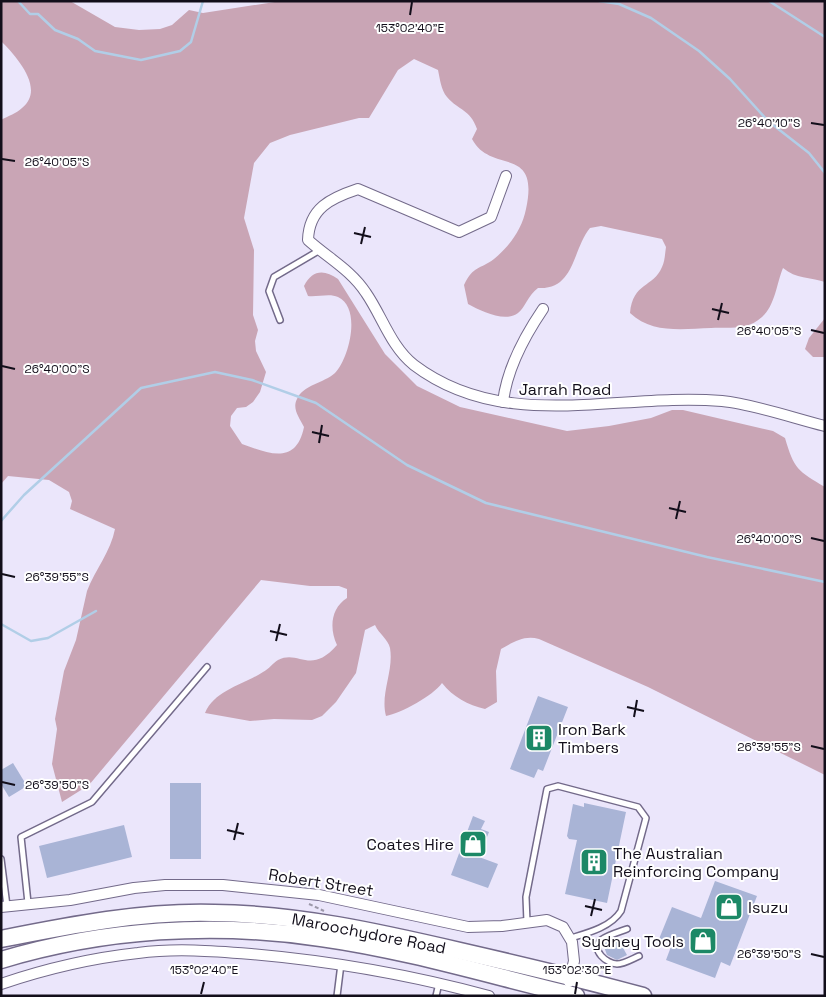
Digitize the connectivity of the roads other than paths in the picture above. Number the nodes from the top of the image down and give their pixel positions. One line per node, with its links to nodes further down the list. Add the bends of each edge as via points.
1 (506, 176): 2 (street, Jarrah Road, via 491,217 459,232 358,189 335,196 314,216 308,229 308,240)
2 (320, 250): 4 (lane, via 274,277 269,291); 5 (street, Jarrah Road, via 346,269 366,293 388,333 412,364 442,384)
3 (543, 309): 5 (street, via 523,340 505,387)
4 (280, 320)
5 (503, 402): 6 (street, Jarrah Road, via 538,407 723,401)
6 (825, 426)
7 (207, 667): 9 (lane, via 92,802 22,837)
8 (1, 858): 10 (lane)
9 (28, 904): 10 (street, Robert Street); 11 (street, Robert Street, via 165,885 223,884 296,891 453,925 485,927)
10 (4, 906)
11 (526, 922): 13 (street, Robert Street, via 553,922 563,927); 13 (lane, via 526,897 547,789 558,786 638,807 646,818 621,911 605,926)
12 (626, 928): 15 (lane, via 601,941 598,946 600,954 606,961 618,964)
13 (571, 938): 18 (street, via 574,957)
14 (1, 939): 18 (highway, Maroochydore Road, via 97,921 182,914 247,914 379,932)
15 (639, 956)
16 (1, 960): 22 (highway, Maroochydore Road, via 61,944 140,933 268,932 356,944)
17 (341, 964): 19 (street); 20 (street, via 213,951 162,951 107,958); 23 (lane)
18 (570, 977): 22 (street); 26 (highway, Maroochydore Road)
19 (439, 983): 21 (street); 24 (lane)
20 (1, 984)
21 (452, 991): 25 (street)
22 (571, 994)
23 (337, 996)
24 (436, 996)
25 (489, 996)
26 (643, 996)

